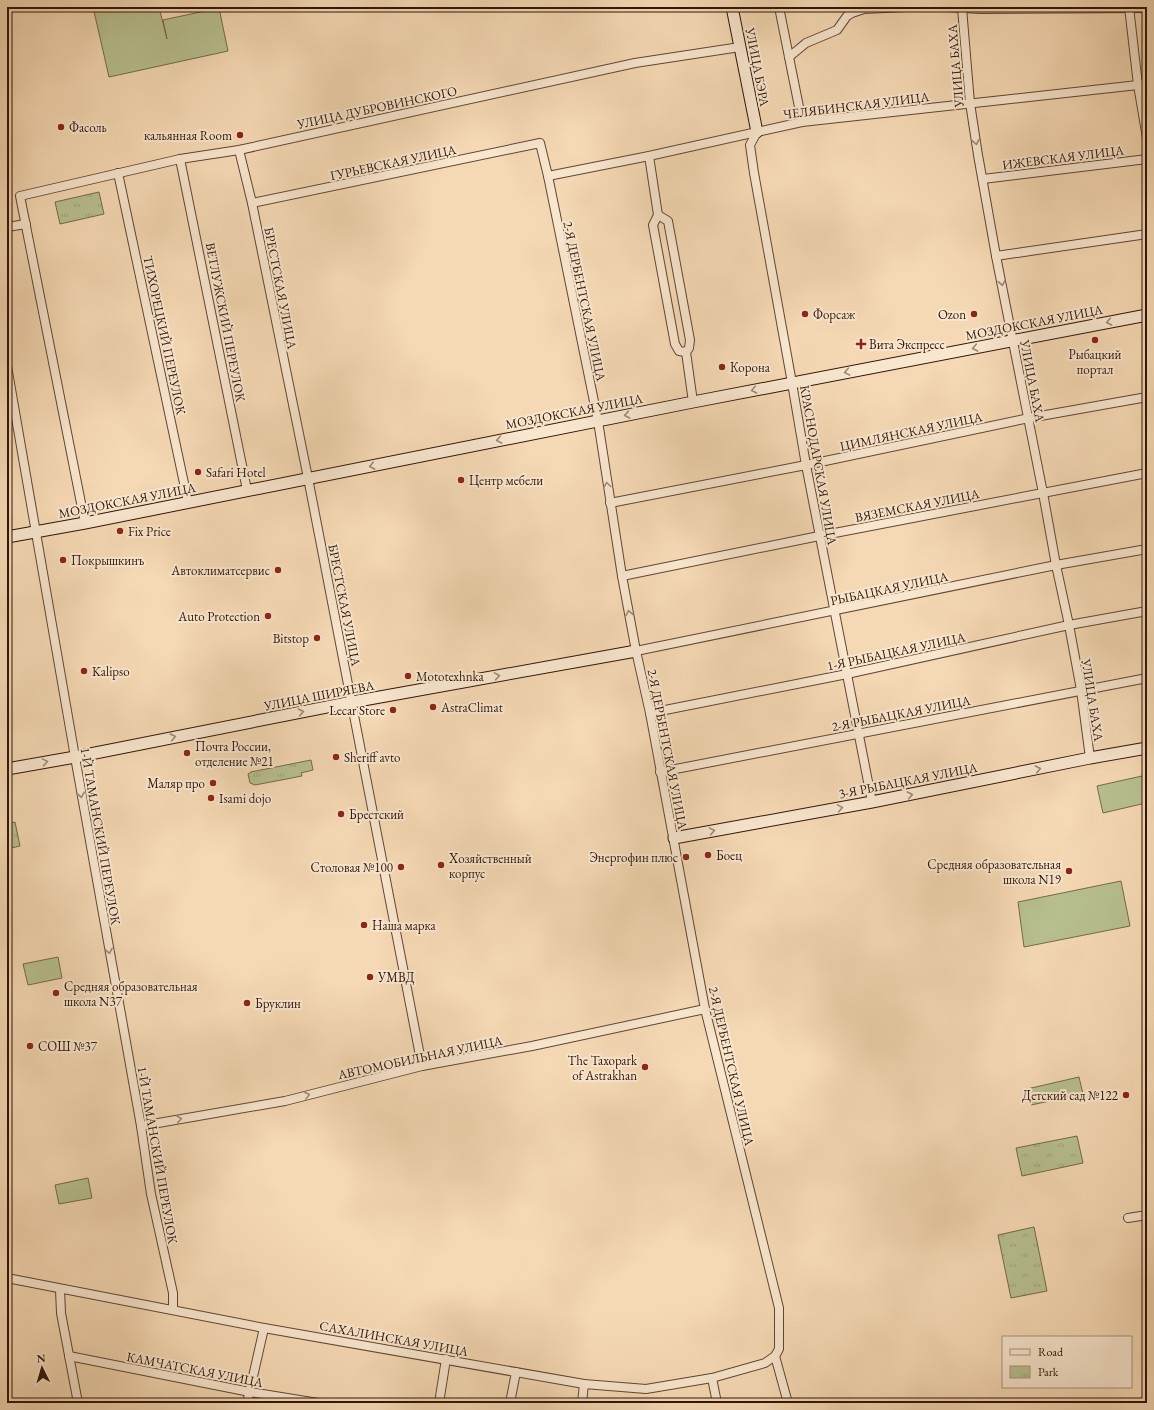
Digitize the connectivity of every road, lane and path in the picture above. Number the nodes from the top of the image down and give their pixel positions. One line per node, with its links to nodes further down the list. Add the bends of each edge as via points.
1 (732, 7): 9 (main road, УЛИЦА БЭРА)
2 (779, 7): 10 (street)
3 (905, 7): 10 (street, via 864,9 852,13 837,30 806,43)
4 (948, 7): 5 (street)
5 (962, 8): 6 (street); 13 (street, УЛИЦА БАХА)
6 (1029, 8): 7 (street)
7 (1130, 8): 8 (street); 12 (street)
8 (1147, 8)
9 (740, 47): 15 (main road, УЛИЦА БЭРА); 18 (street, УЛИЦА ДУБРОВИНСКОГО, via 635,63)
10 (790, 57): 14 (street)
11 (1147, 84): 12 (street, ЧЕЛЯБИНСКАЯ УЛИЦА)
12 (1138, 85): 13 (street, ЧЕЛЯБИНСКАЯ УЛИЦА); 16 (street)
13 (970, 103): 14 (street, ЧЕЛЯБИНСКАЯ УЛИЦА); 24 (street, УЛИЦА БАХА, one-way to 24)
14 (802, 122): 15 (street, ЧЕЛЯБИНСКАЯ УЛИЦА)
15 (757, 132): 19 (street, ЧЕЛЯБИНСКАЯ УЛИЦА); 35 (street, КРАСНОДАРСКАЯ УЛИЦА, via 750,145)
16 (1147, 138)
17 (540, 143): 23 (street, 2-Я ДЕРБЕНТСКАЯ УЛИЦА); 25 (street, ГУРЬЕВСКАЯ УЛИЦА)
18 (239, 150): 20 (street, УЛИЦА ДУБРОВИНСКОГО); 25 (street, БРЕСТСКАЯ УЛИЦА)
19 (649, 156): 23 (street, ЧЕЛЯБИНСКАЯ УЛИЦА); 26 (street)
20 (180, 159): 22 (street, УЛИЦА ДУБРОВИНСКОГО); 43 (street, ВЕТЛУЖСКИЙ ПЕРЕУЛОК)
21 (1147, 159): 24 (street, ИЖЕВСКАЯ УЛИЦА)
22 (118, 173): 27 (street, УЛИЦА ДУБРОВИНСКОГО, via 20,196); 45 (street, ТИХОРЕЦКИЙ ПЕРЕУЛОК)
23 (548, 176): 39 (street, 2-Я ДЕРБЕНТСКАЯ УЛИЦА)
24 (983, 179): 30 (street, УЛИЦА БАХА)
25 (252, 203): 42 (street, БРЕСТСКАЯ УЛИЦА)
26 (658, 215): 33 (street, via 668,221 690,340); 33 (street, via 653,225 675,344 679,350)
27 (26, 224): 28 (street); 47 (street)
28 (7, 227)
29 (1147, 234): 30 (street)
30 (996, 256): 32 (street, УЛИЦА БАХА, one-way to 32)
31 (1147, 315): 32 (main road, МОЗДОКСКАЯ УЛИЦА, one-way to 32)
32 (1013, 341): 35 (main road, МОЗДОКСКАЯ УЛИЦА, one-way to 35); 38 (street, УЛИЦА БАХА)
33 (686, 352): 37 (street)
34 (7, 366): 48 (street, 1-Й ТАМАНСКИЙ ПЕРЕУЛОК)
35 (792, 383): 37 (main road, МОЗДОКСКАЯ УЛИЦА, one-way to 37); 40 (street, КРАСНОДАРСКАЯ УЛИЦА)
36 (1147, 397): 38 (street, ЦИМЛЯНСКАЯ УЛИЦА)
37 (693, 402): 39 (main road, МОЗДОКСКАЯ УЛИЦА, one-way to 39)
38 (1028, 418): 40 (street, ЦИМЛЯНСКАЯ УЛИЦА); 44 (street, УЛИЦА БАХА)
39 (598, 421): 42 (main road, МОЗДОКСКАЯ УЛИЦА, one-way to 42); 46 (street, 2-Я ДЕРБЕНТСКАЯ УЛИЦА, one-way to 39)
40 (806, 465): 46 (street, ЦИМЛЯНСКАЯ УЛИЦА); 49 (street, КРАСНОДАРСКАЯ УЛИЦА)
41 (1147, 473): 44 (street, ВЯЗЕМСКАЯ УЛИЦА)
42 (308, 478): 43 (main road, МОЗДОКСКАЯ УЛИЦА); 61 (street, БРЕСТСКАЯ УЛИЦА)
43 (247, 490): 45 (main road, МОЗДОКСКАЯ УЛИЦА)
44 (1043, 493): 49 (street, ВЯЗЕМСКАЯ УЛИЦА); 52 (street, УЛИЦА БАХА)
45 (188, 502): 47 (main road, МОЗДОКСКАЯ УЛИЦА)
46 (610, 503): 53 (street, 2-Я ДЕРБЕНТСКАЯ УЛИЦА)
47 (85, 522): 48 (main road, МОЗДОКСКАЯ УЛИЦА)
48 (36, 531): 50 (main road, МОЗДОКСКАЯ УЛИЦА); 65 (street, 1-Й ТАМАНСКИЙ ПЕРЕУЛОК)
49 (819, 536): 53 (street, ВЯЗЕМСКАЯ УЛИЦА); 54 (street, КРАСНОДАРСКАЯ УЛИЦА)
50 (7, 537)
51 (1147, 549): 52 (street, РЫБАЦКАЯ УЛИЦА)
52 (1056, 565): 54 (street, РЫБАЦКАЯ УЛИЦА); 56 (street, УЛИЦА БАХА)
53 (622, 576): 57 (street, 2-Я ДЕРБЕНТСКАЯ УЛИЦА, one-way to 53)
54 (835, 611): 57 (street, РЫБАЦКАЯ УЛИЦА); 58 (street, КРАСНОДАРСКАЯ УЛИЦА)
55 (1147, 611): 56 (street, 1-Я РЫБАЦКАЯ УЛИЦА)
56 (1069, 625): 58 (street, 1-Я РЫБАЦКАЯ УЛИЦА); 60 (street, УЛИЦА БАХА)
57 (636, 651): 61 (main road, УЛИЦА ШИРЯЕВА, one-way to 57); 62 (street, 2-Я ДЕРБЕНТСКАЯ УЛИЦА)
58 (847, 674): 62 (street, 1-Я РЫБАЦКАЯ УЛИЦА); 63 (street, КРАСНОДАРСКАЯ УЛИЦА)
59 (1147, 678): 60 (street, 2-Я РЫБАЦКАЯ УЛИЦА)
60 (1080, 690): 63 (street, 2-Я РЫБАЦКАЯ УЛИЦА); 66 (street, УЛИЦА БАХА)
61 (352, 702): 65 (main road, УЛИЦА ШИРЯЕВА, one-way to 61); 72 (street, БРЕСТСКАЯ УЛИЦА)
62 (650, 713): 68 (street, 2-Я ДЕРБЕНТСКАЯ УЛИЦА)
63 (858, 734): 68 (street, 2-Я РЫБАЦКАЯ УЛИЦА); 69 (street, КРАСНОДАРСКАЯ УЛИЦА)
64 (1147, 748): 66 (main road, 3-Я РЫБАЦКАЯ УЛИЦА)
65 (75, 757): 67 (main road, УЛИЦА ШИРЯЕВА, one-way to 65); 73 (street, 1-Й ТАМАНСКИЙ ПЕРЕУЛОК, one-way to 73)
66 (1090, 758): 69 (main road, 3-Я РЫБАЦКАЯ УЛИЦА, one-way to 66)
67 (7, 769)
68 (660, 772): 70 (street, 2-Я ДЕРБЕНТСКАЯ УЛИЦА)
69 (872, 802): 70 (main road, 3-Я РЫБАЦКАЯ УЛИЦА, one-way to 69)
70 (674, 838): 71 (street, 2-Я ДЕРБЕНТСКАЯ УЛИЦА)
71 (704, 1009): 72 (street, АВТОМОБИЛЬНАЯ УЛИЦА, via 532,1046); 81 (street, 2-Я ДЕРБЕНТСКАЯ УЛИЦА, via 779,1308 779,1349)
72 (422, 1066): 73 (street, АВТОМОБИЛЬНАЯ УЛИЦА, one-way to 72, via 285,1101)
73 (141, 1126): 78 (street, 1-Й ТАМАНСКИЙ ПЕРЕУЛОК, via 151,1194 173,1293)
74 (1147, 1215): 75 (street)
75 (1128, 1218)
76 (7, 1278): 77 (street, САХАЛИНСКАЯ УЛИЦА)
77 (60, 1289): 78 (street, САХАЛИНСКАЯ УЛИЦА); 80 (street, via 61,1313)
78 (173, 1310): 79 (street, САХАЛИНСКАЯ УЛИЦА)
79 (264, 1328): 82 (street, САХАЛИНСКАЯ УЛИЦА); 86 (street)
80 (69, 1356): 86 (street, КАМЧАТСКАЯ УЛИЦА); 87 (street)
81 (775, 1356): 84 (street, САХАЛИНСКАЯ УЛИЦА, via 765,1363); 94 (street)
82 (446, 1359): 83 (street, САХАЛИНСКАЯ УЛИЦА); 90 (street)
83 (516, 1372): 85 (street, САХАЛИНСКАЯ УЛИЦА); 91 (street)
84 (712, 1378): 85 (street, САХАЛИНСКАЯ УЛИЦА, via 646,1389); 93 (street)
85 (584, 1384): 92 (street)
86 (250, 1392): 88 (street); 89 (street, КАМЧАТСКАЯ УЛИЦА)
87 (78, 1403)
88 (247, 1403)
89 (318, 1403)
90 (439, 1403)
91 (510, 1403)
92 (582, 1403)
93 (717, 1403)
94 (788, 1403)

